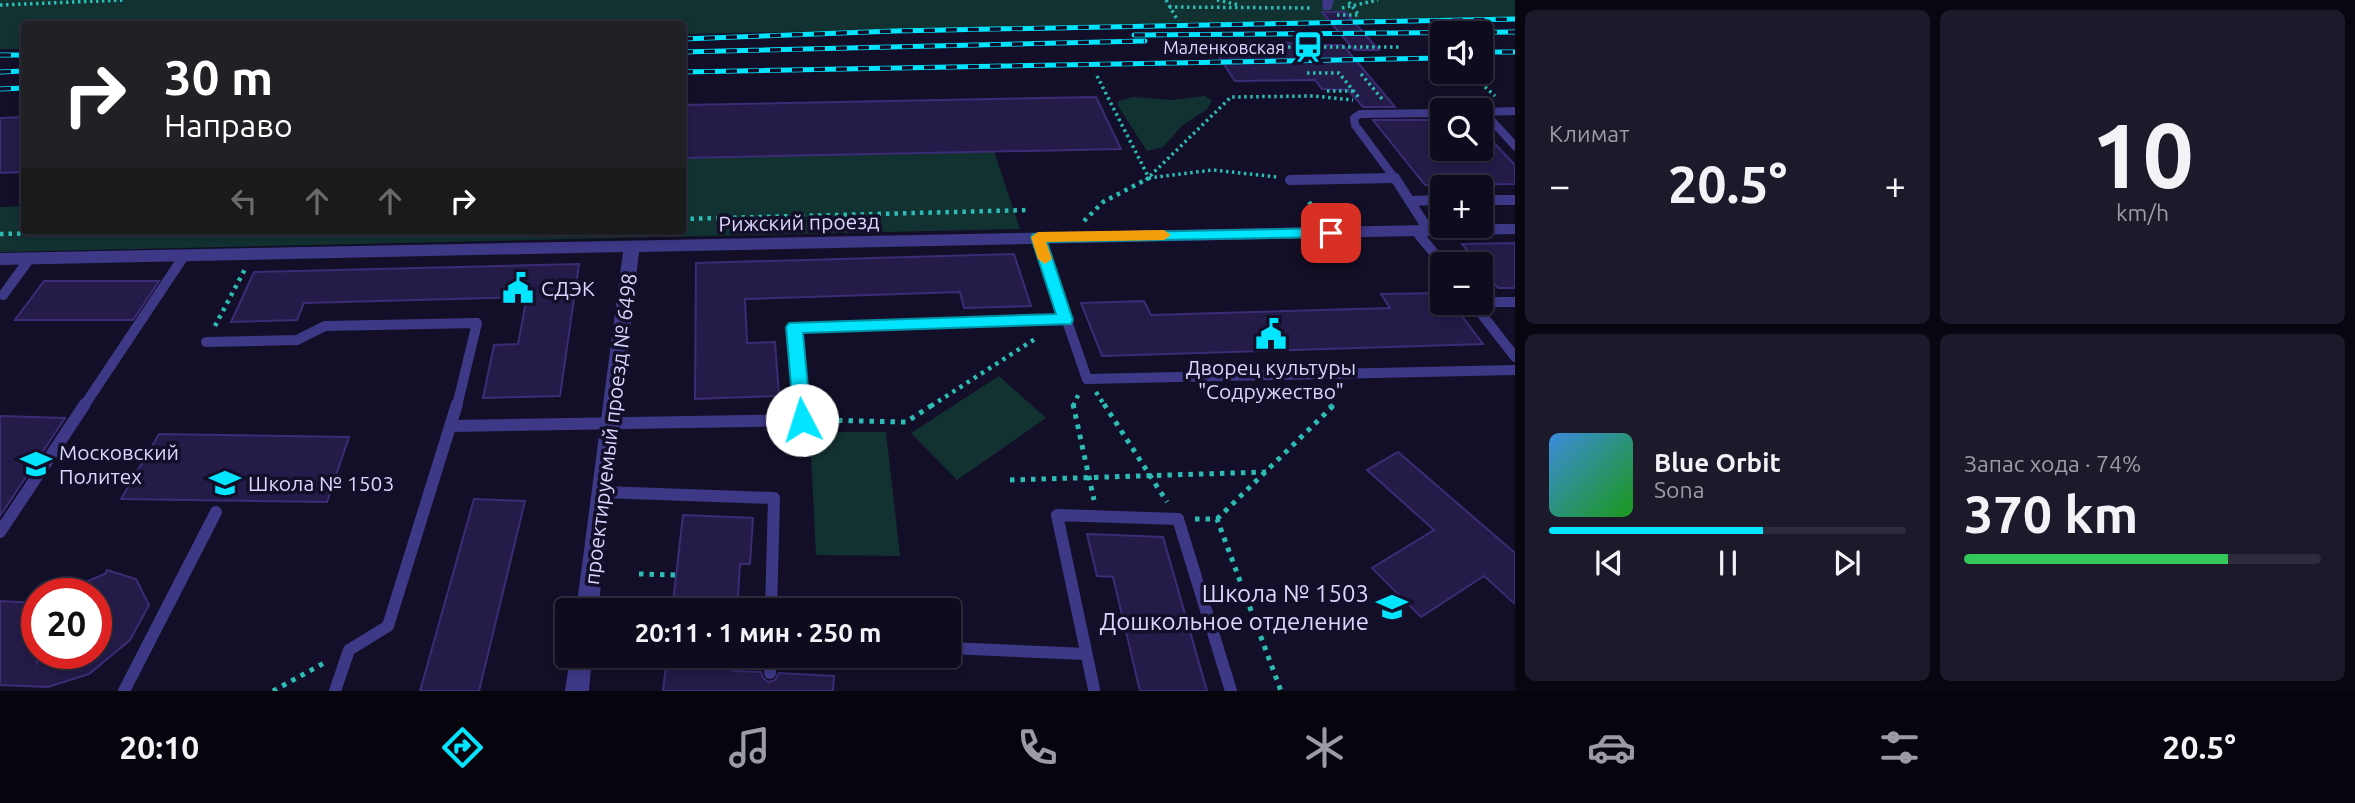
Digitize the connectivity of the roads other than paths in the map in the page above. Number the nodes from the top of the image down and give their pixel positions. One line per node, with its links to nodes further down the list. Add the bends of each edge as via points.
1 (1513, 111): 2 (lane)
2 (1493, 112)
3 (1430, 113): 6 (lane, via 1360,114 1354,118)
4 (1493, 123): 5 (lane)
5 (1515, 146)
6 (1395, 178): 7 (lane); 11 (lane)
7 (1290, 180)
8 (1430, 200): 11 (lane)
9 (1493, 200): 10 (lane)
10 (1515, 200)
11 (1410, 201): 13 (lane)
12 (1515, 229): 13 (street, Рижский проезд)
13 (1423, 231): 14 (street, Рижский проезд); 16 (lane)
14 (1038, 237): 15 (street, Рижский проезд); 24 (lane)
15 (632, 247): 17 (street, Рижский проезд); 28 (street, проектируемый проезд № 6498)
16 (1436, 252)
17 (184, 256): 18 (street, Рижский проезд); 32 (lane)
18 (30, 258): 19 (street, Рижский проезд); 20 (lane)
19 (0, 259)
20 (2, 295)
21 (1493, 302): 22 (lane)
22 (1515, 302)
23 (1482, 315): 26 (lane)
24 (1065, 320): 27 (lane, via 1087,379); 28 (lane, via 794,327 802,420)
25 (206, 342): 29 (lane, via 297,340 325,326 477,323)
26 (1515, 357)
27 (1515, 370)
28 (610, 424): 29 (lane); 30 (street, проектируемый проезд № 6498)
29 (452, 426): 42 (lane, via 388,626 349,650)
30 (602, 492): 33 (street, проектируемый проезд № 6498); 34 (lane, via 774,498)
31 (216, 512): 41 (lane)
32 (0, 532)
33 (589, 598)
34 (771, 598)
35 (961, 649): 36 (lane)
36 (1086, 654): 40 (lane); 44 (lane, via 1058,515 1178,519)
37 (580, 668): 43 (street)
38 (770, 668): 39 (lane)
39 (770, 673)
40 (1094, 689)
41 (124, 691)
42 (335, 691)
43 (577, 691)
44 (1231, 691)

